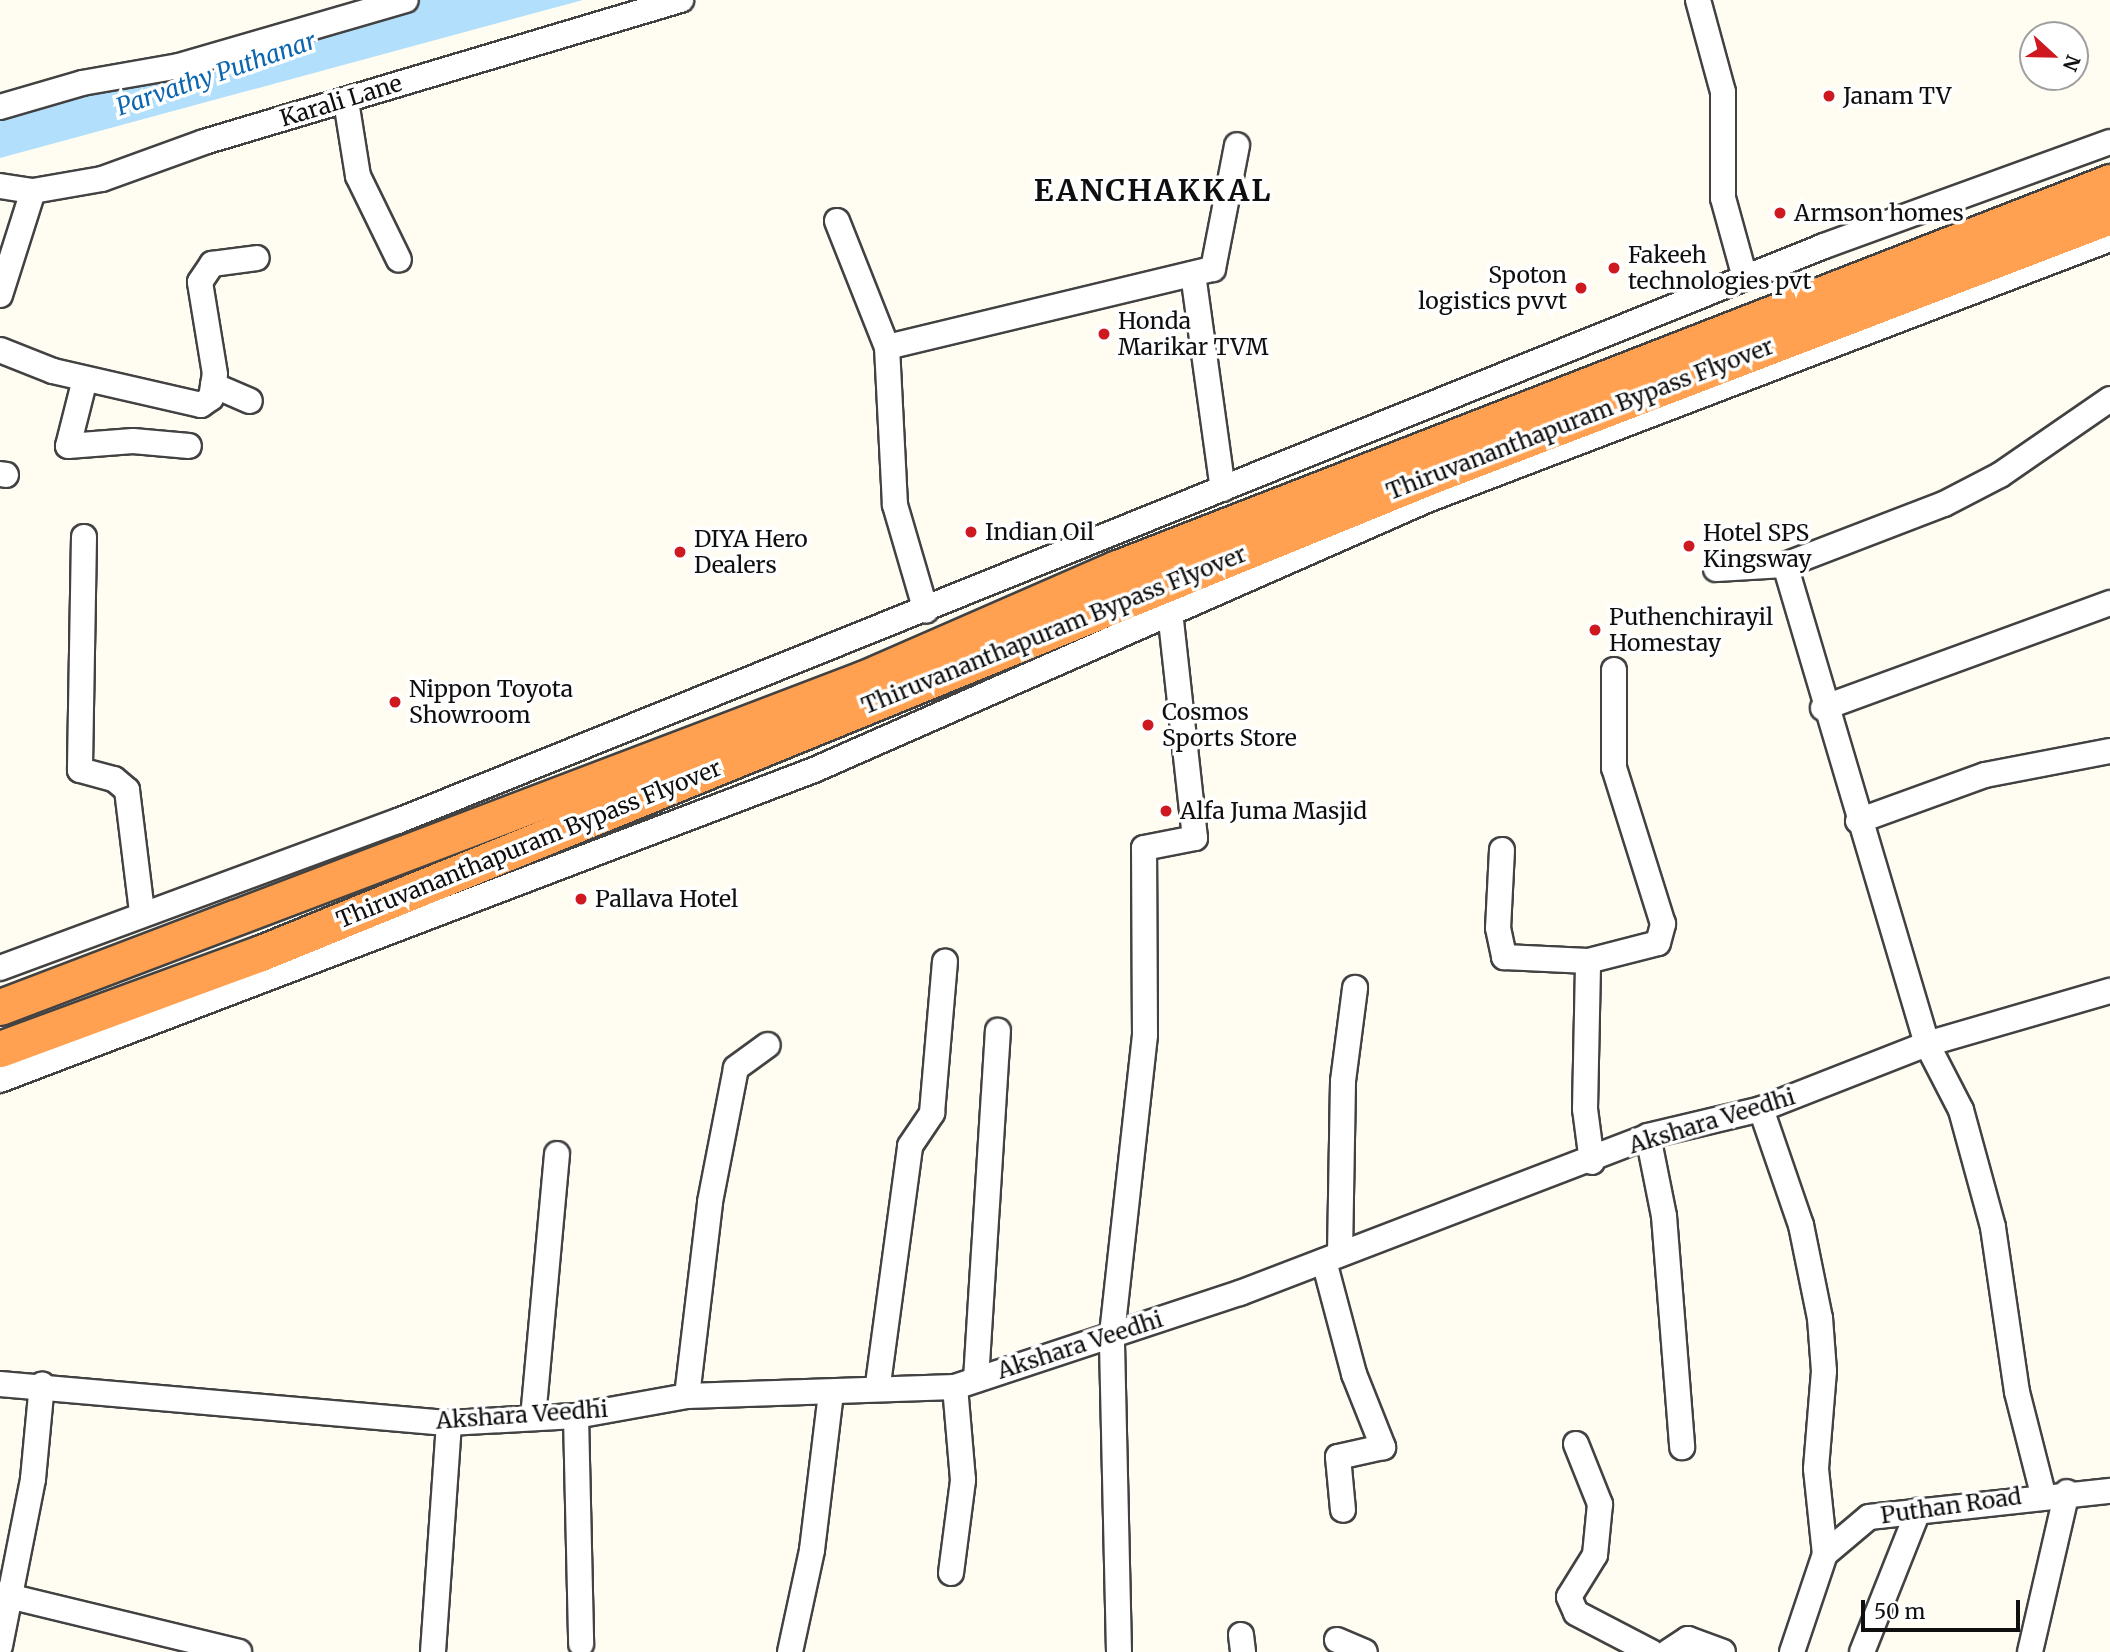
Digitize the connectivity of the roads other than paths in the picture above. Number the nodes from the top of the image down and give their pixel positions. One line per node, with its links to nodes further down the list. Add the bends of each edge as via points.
1 (406, 0): 5 (street, via 179,66)
2 (681, 0): 4 (street, Karali Lane)
3 (1698, 0): 17 (street, via 1723,92 1723,198)
4 (346, 101): 10 (street, Karali Lane, via 102,179); 15 (street, via 358,176)
5 (0, 107)
6 (2110, 142): 17 (street)
7 (1237, 145): 16 (street, via 1213,269)
8 (2110, 182): 21 (highway, Thiruvananthapuram Bypass Flyover)
9 (0, 186): 10 (street, Karali Lane)
10 (33, 191): 18 (street)
11 (2110, 215): 21 (highway, Thiruvananthapuram Bypass Flyover)
12 (837, 221): 19 (street)
13 (2110, 239): 33 (street, via 1427,500)
14 (257, 258): 23 (street, via 212,264 200,282)
15 (399, 260)
16 (1194, 274): 19 (street); 27 (street)
17 (1745, 278): 27 (street)
18 (0, 295)
19 (887, 347): 32 (street, via 895,505)
20 (0, 350): 22 (street)
21 (1705, 356): 45 (highway, Thiruvananthapuram Bypass Flyover, via 1115,569 865,678); 49 (highway, Thiruvananthapuram Bypass Flyover, via 261,953)
22 (85, 379): 23 (street, via 191,405 211,398); 26 (street, via 68,446 133,441)
23 (214, 385): 24 (street)
24 (250, 401)
25 (2109, 403): 29 (street, via 2000,475 1944,504)
26 (188, 446)
27 (1223, 489): 32 (street)
28 (84, 537): 39 (street, via 80,770 114,779 127,790)
29 (1785, 565): 30 (street); 35 (street)
30 (1716, 569)
31 (2110, 603): 35 (street)
32 (926, 611): 39 (street, via 398,821)
33 (1170, 613): 50 (street, via 814,770); 56 (street, via 1195,838 1144,848 1144,1035)
34 (1614, 670): 40 (street, via 1614,768 1663,924 1658,943)
35 (1823, 708): 37 (street)
36 (2110, 751): 37 (street, via 1985,775)
37 (1858, 821): 47 (street)
38 (1502, 850): 40 (street, via 1498,928 1504,957)
39 (142, 913): 42 (street)
40 (1588, 961): 54 (street, via 1585,1109)
41 (946, 962): 60 (street, via 932,1113 910,1146)
42 (0, 968)
43 (1355, 988): 55 (street, via 1343,1081)
44 (2110, 991): 47 (street, Akshara Veedhi)
45 (0, 1007)
46 (998, 1031): 57 (street)
47 (1927, 1044): 51 (street, Akshara Veedhi); 70 (street, via 1961,1110 1993,1227 2017,1392)
48 (768, 1045): 62 (street, via 736,1068 710,1202)
49 (0, 1049)
50 (0, 1080)
51 (1760, 1109): 52 (street, Akshara Veedhi); 73 (street, via 1801,1225 1820,1318 1824,1371 1816,1469)
52 (1648, 1136): 54 (street, Akshara Veedhi); 67 (street, via 1664,1216)
53 (557, 1154): 64 (street)
54 (1592, 1162): 55 (street, Akshara Veedhi)
55 (1332, 1258): 56 (street, Akshara Veedhi); 71 (street, via 1354,1374 1383,1447 1338,1457)
56 (1112, 1335): 57 (street, Akshara Veedhi); 82 (street)
57 (965, 1383): 60 (street, Akshara Veedhi); 74 (street, via 963,1480)
58 (0, 1384): 59 (street, Akshara Veedhi)
59 (42, 1384): 65 (street, Akshara Veedhi); 75 (street)
60 (878, 1384): 61 (street, Akshara Veedhi)
61 (831, 1392): 62 (street, Akshara Veedhi); 81 (street, via 812,1550)
62 (687, 1396): 63 (street, Akshara Veedhi)
63 (576, 1416): 64 (street, Akshara Veedhi); 77 (street)
64 (533, 1418): 65 (street, Akshara Veedhi)
65 (449, 1423): 80 (street)
66 (1576, 1444): 84 (street, via 1600,1504 1595,1555 1569,1597 1576,1613)
67 (1682, 1447)
68 (2110, 1491): 69 (street, Puthan Road)
69 (2067, 1492): 70 (street, Puthan Road); 89 (street)
70 (2043, 1494): 72 (street, Puthan Road)
71 (1343, 1510)
72 (1918, 1511): 73 (street, Puthan Road, via 1869,1517); 88 (street)
73 (1825, 1554): 87 (street)
74 (951, 1573)
75 (6, 1595): 78 (street); 79 (street)
76 (1338, 1640): 83 (street)
77 (581, 1644)
78 (0, 1646)
79 (239, 1652)
80 (433, 1652)
81 (790, 1652)
82 (1119, 1652)
83 (1365, 1652)
84 (1651, 1652)
85 (1668, 1652): 86 (street, via 1688,1639)
86 (1723, 1652)
87 (1792, 1652)
88 (1862, 1652)
89 (2030, 1652)

